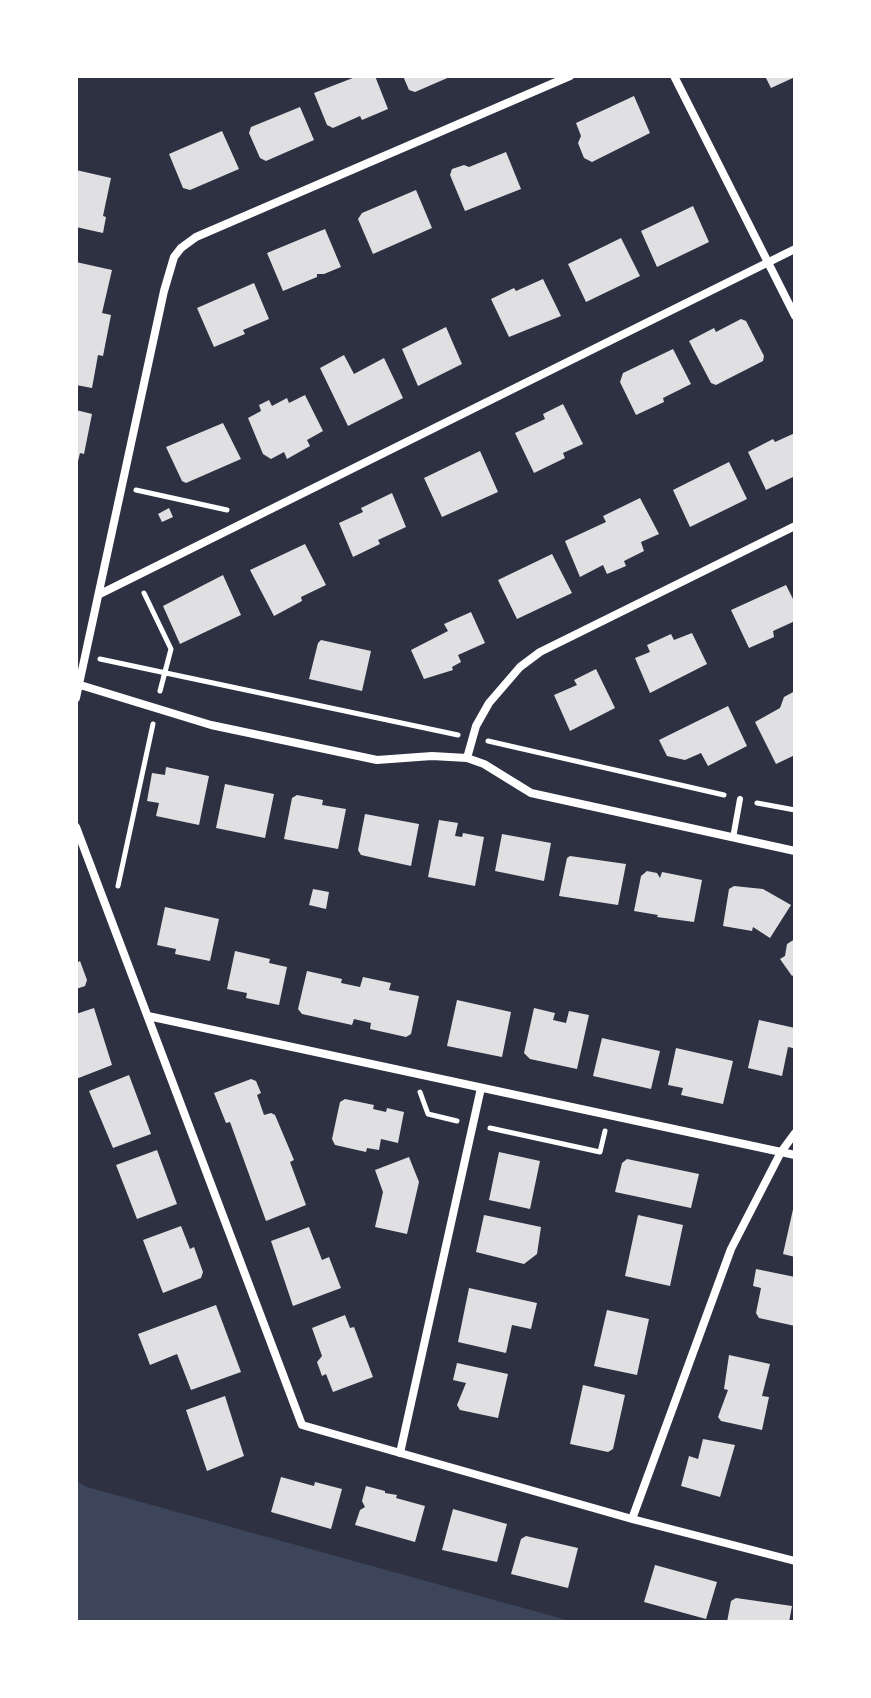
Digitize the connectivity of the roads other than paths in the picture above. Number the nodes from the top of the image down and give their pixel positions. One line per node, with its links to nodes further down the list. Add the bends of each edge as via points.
1 (570, 76): 7 (street, via 181,248 164,291)
2 (674, 76): 4 (street)
3 (795, 249): 4 (street)
4 (768, 262): 5 (street); 7 (street)
5 (795, 316)
6 (795, 526): 10 (street, via 540,652 501,686 481,715)
7 (100, 594): 8 (street)
8 (78, 684): 9 (street); 10 (street, via 211,725 377,760)
9 (76, 698)
10 (467, 758): 13 (street, via 531,793)
11 (740, 799): 13 (lane)
12 (76, 827): 15 (street)
13 (733, 838): 14 (street)
14 (795, 850)
15 (148, 1016): 16 (street); 20 (street, via 302,1425)
16 (481, 1088): 18 (street); 20 (street)
17 (795, 1133): 18 (street)
18 (781, 1152): 19 (street); 21 (street, via 731,1249)
19 (795, 1155)
20 (400, 1453): 21 (street)
21 (632, 1519): 22 (street)
22 (795, 1561)

